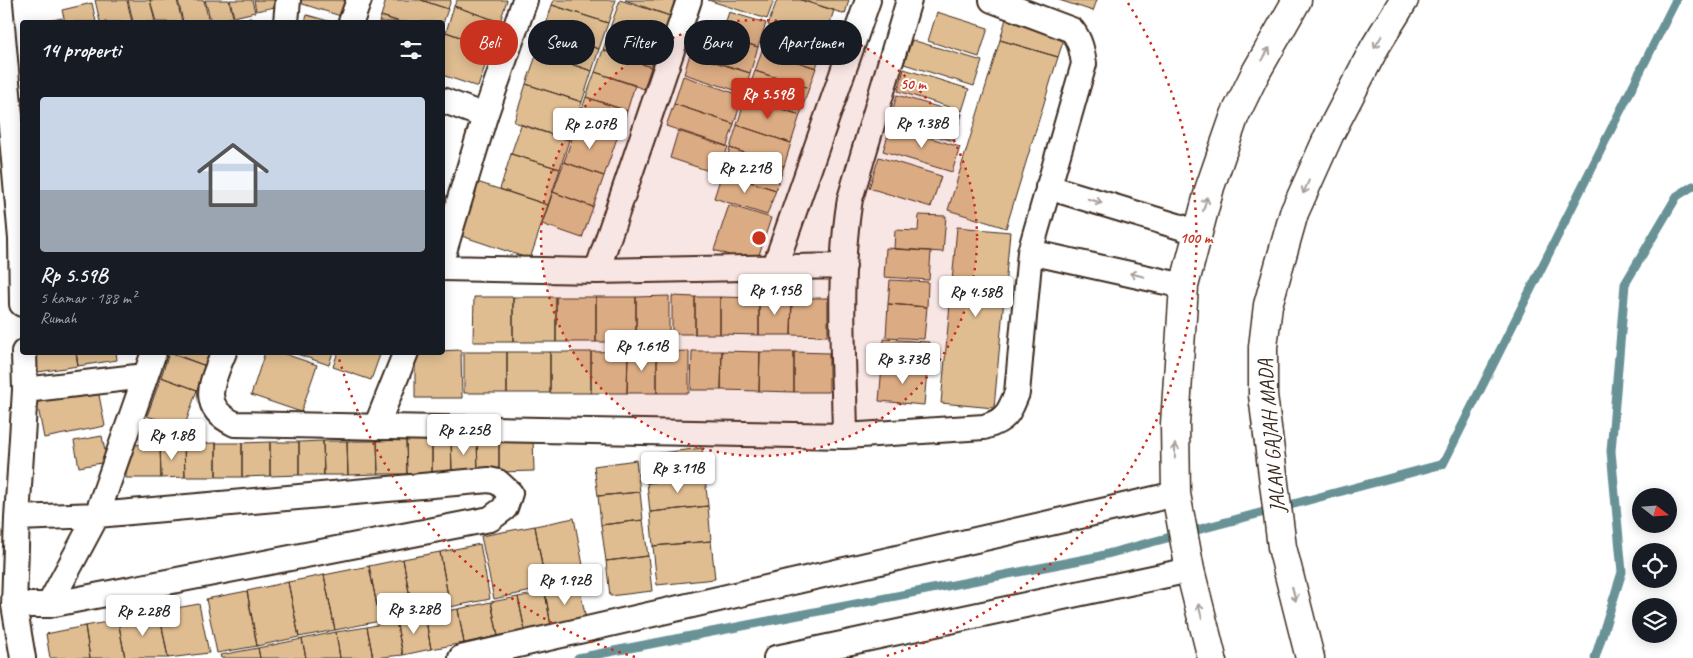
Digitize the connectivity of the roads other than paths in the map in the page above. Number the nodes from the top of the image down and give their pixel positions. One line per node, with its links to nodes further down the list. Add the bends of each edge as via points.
1 (20, 0): 11 (street)
2 (288, 0): 12 (street)
3 (359, 0): 13 (street)
4 (525, 0): 15 (street)
5 (689, 0): 24 (street)
6 (868, 0): 21 (street)
7 (909, 0): 22 (street, via 850,199)
8 (992, 0): 16 (street, via 1072,30 1082,50 1084,64)
9 (1297, 0): 18 (highway, one-way to 9, via 1236,115 1254,74)
10 (1404, 0): 44 (highway, JALAN GAJAH MADA, one-way to 44, via 1330,133 1294,213 1268,305 1263,347 1263,395 1282,547)
11 (0, 3): 17 (street)
12 (286, 20)
13 (352, 20)
14 (445, 101): 15 (street)
15 (485, 116): 19 (street)
16 (1048, 186): 18 (street, one-way to 18); 20 (street)
17 (20, 218)
18 (1197, 232): 25 (highway)
19 (445, 248)
20 (1030, 252): 25 (street, one-way to 20); 33 (street, via 1017,393 1011,410 1002,421 984,427)
21 (775, 266): 22 (street); 24 (street)
22 (844, 266): 33 (street)
23 (445, 268): 24 (street)
24 (597, 270)
25 (1184, 286): 34 (highway, one-way to 25, via 1176,424)
26 (24, 355): 31 (street)
27 (153, 355): 30 (street)
28 (223, 355): 32 (street, via 210,388 210,400 222,418 235,424)
29 (405, 355): 32 (street)
30 (145, 376): 31 (street); 35 (street)
31 (25, 390): 36 (street)
32 (376, 427): 33 (street)
33 (844, 436)
34 (1178, 506): 37 (highway); 42 (street)
35 (97, 515): 36 (street); 39 (street); 39 (street, via 489,480 498,482 510,493 505,508 490,519)
36 (17, 518): 38 (street)
37 (1189, 567): 40 (highway, one-way to 37); 43 (street)
38 (14, 605): 39 (street); 41 (street)
39 (49, 605)
40 (1210, 657)
41 (23, 658)
42 (461, 658)
43 (776, 658)
44 (1310, 658)

